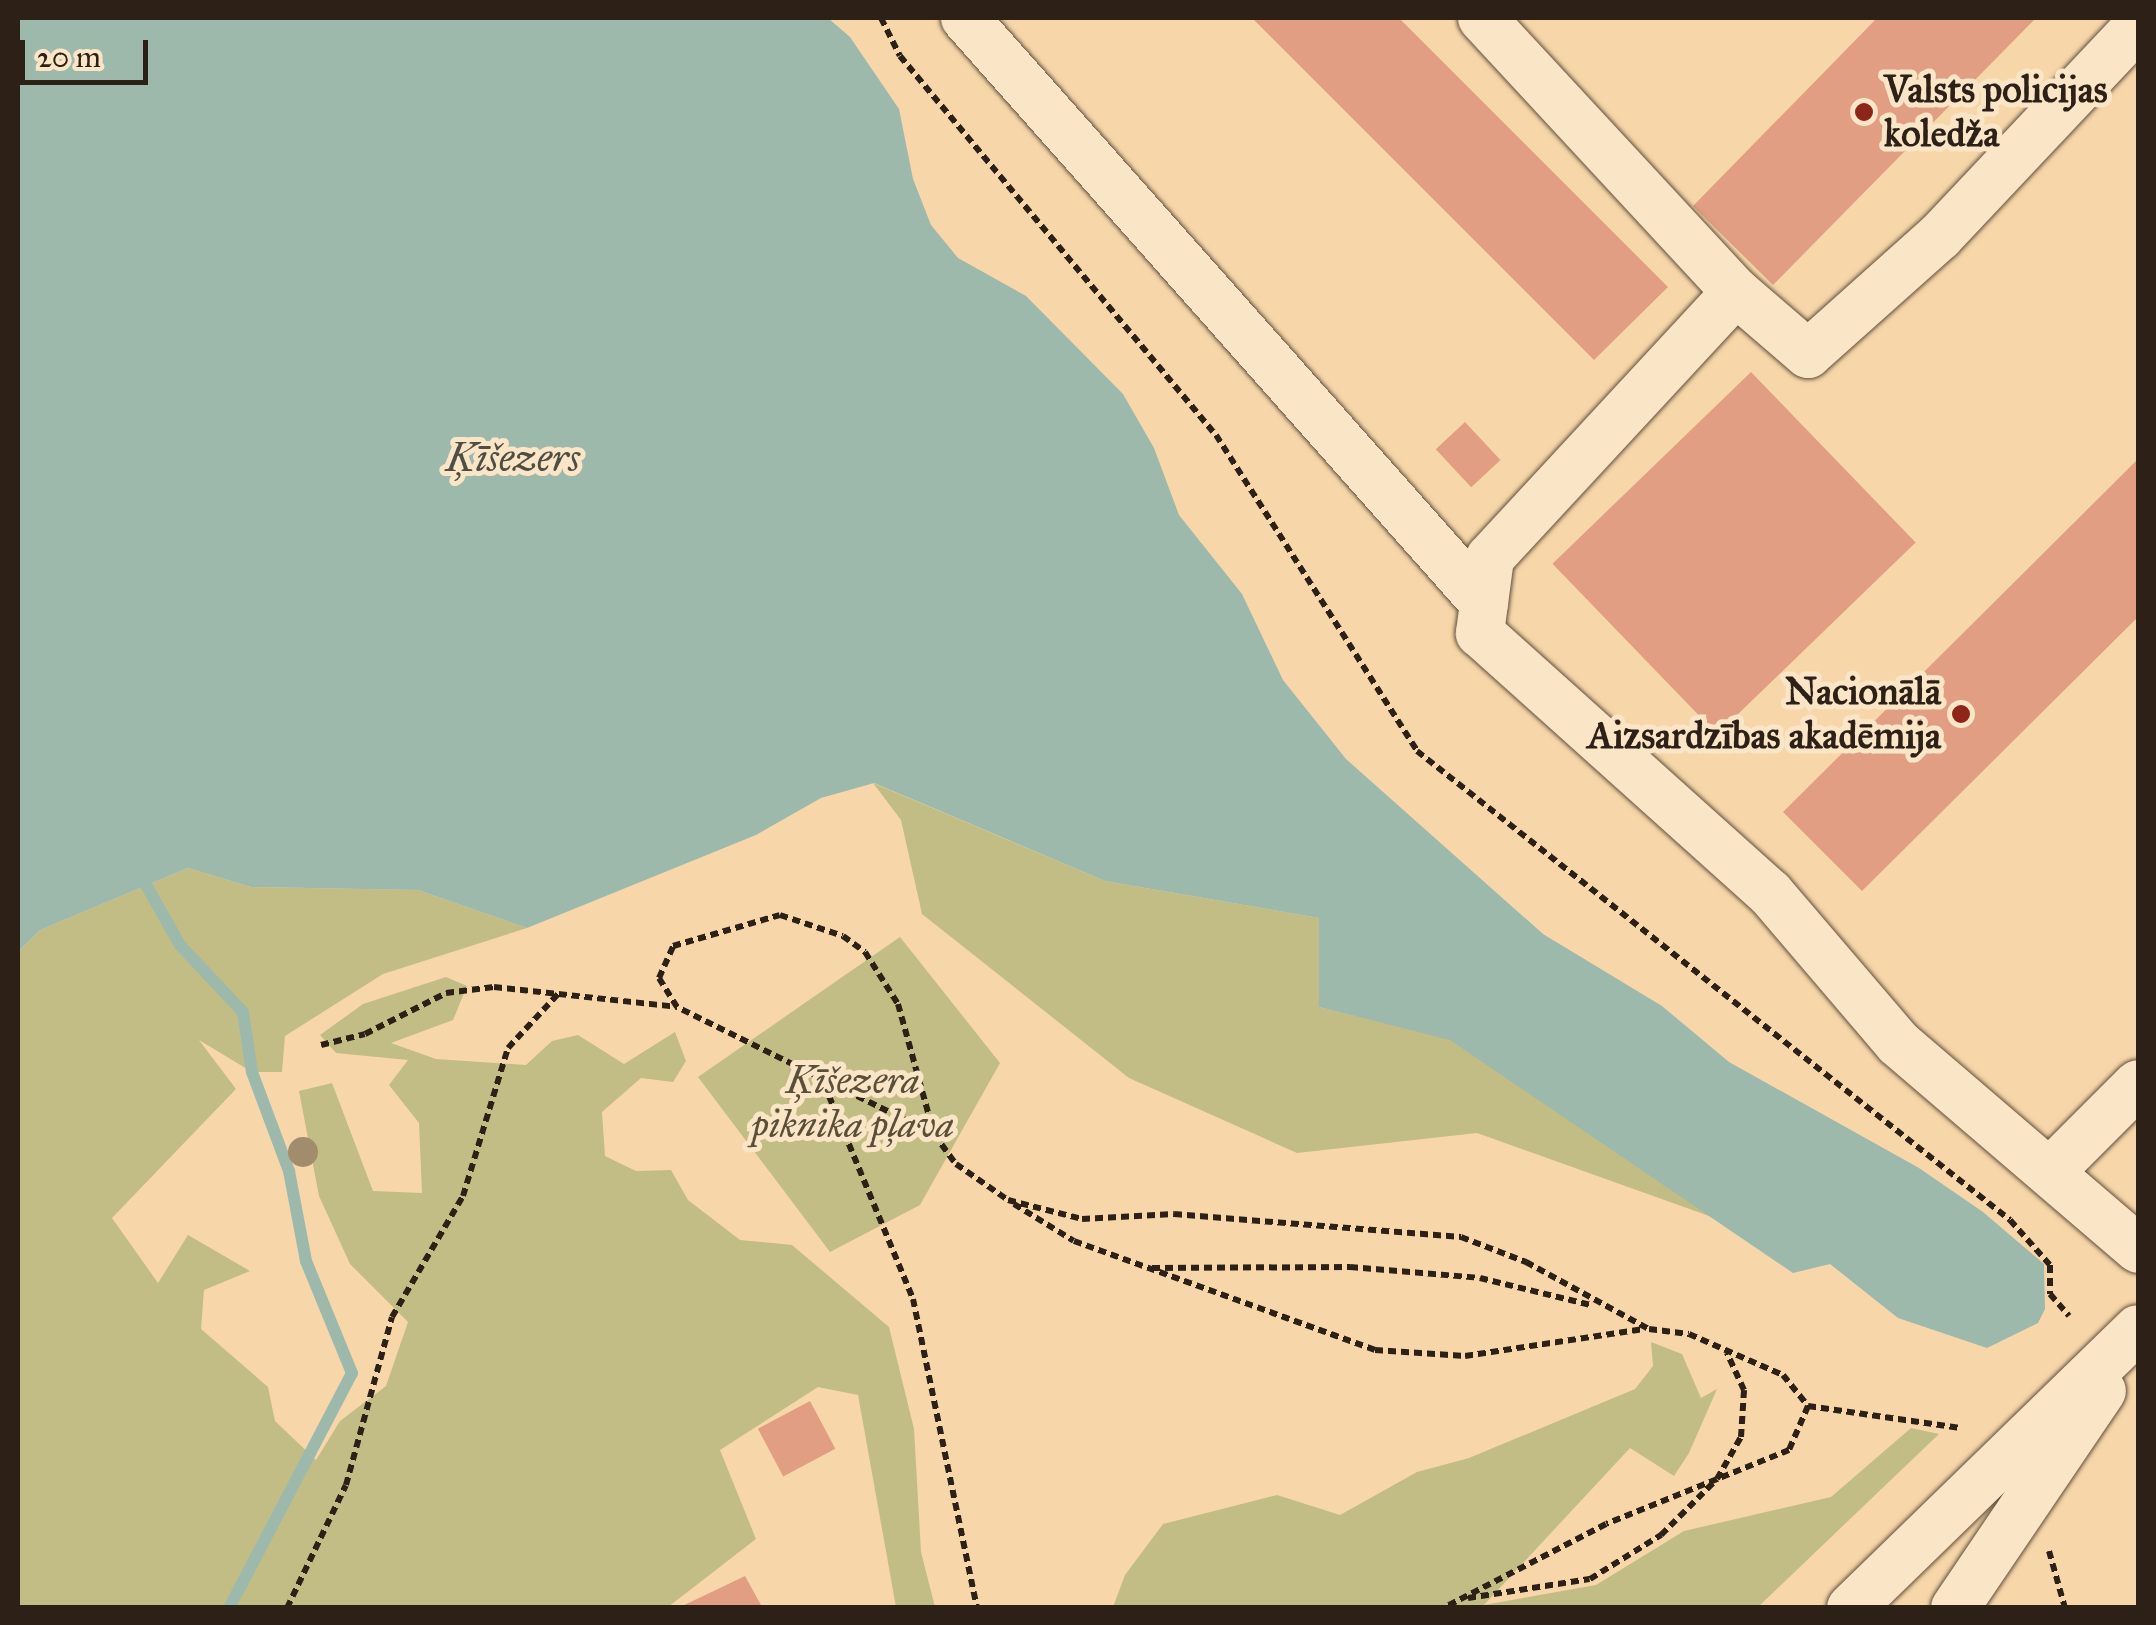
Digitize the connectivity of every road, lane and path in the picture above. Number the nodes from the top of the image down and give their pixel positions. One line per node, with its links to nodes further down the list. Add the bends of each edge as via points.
1 (880, 18): 18 (path, via 900,56 1216,436 1417,751 2010,1220 2050,1265 2050,1294)
2 (965, 18): 6 (street)
3 (1482, 18): 5 (street)
4 (2138, 26): 5 (street, via 1940,236 1808,354)
5 (1736, 292): 6 (street, via 1490,558)
6 (1484, 603): 13 (street, via 1480,634 1770,893 1898,1043)
7 (558, 994): 8 (path); 9 (path, via 494,986 446,993 365,1034); 27 (path, via 508,1048 464,1196 392,1317 346,1485)
8 (677, 1007): 10 (path); 12 (path, via 659,978 673,946 780,915 844,936 865,952 898,1004)
9 (321, 1045)
10 (824, 1084): 12 (path); 28 (path, via 913,1300)
11 (2138, 1084): 13 (street)
12 (934, 1134): 14 (path, via 956,1164)
13 (2050, 1172): 15 (street)
14 (1008, 1200): 16 (path, via 1074,1241); 17 (path, via 1082,1220 1174,1214 1461,1237 1526,1262)
15 (2138, 1249)
16 (1146, 1268): 17 (path, via 1350,1267 1480,1278); 19 (path, via 1375,1350 1465,1356)
17 (1602, 1308): 19 (path)
18 (2069, 1316)
19 (1648, 1329): 21 (path, via 1689,1334)
20 (2133, 1335): 30 (street); 31 (street, via 2092,1411)
21 (1727, 1353): 22 (path, via 1783,1375); 24 (path, via 1744,1390 1741,1437)
22 (1808, 1406): 23 (path); 24 (path, via 1789,1450)
23 (1960, 1428)
24 (1717, 1478): 26 (path, via 1606,1524); 26 (path, via 1661,1535 1590,1579)
25 (2046, 1540): 32 (path)
26 (1462, 1599): 29 (path)
27 (286, 1608)
28 (977, 1608)
29 (1444, 1608)
30 (1852, 1608)
31 (1955, 1608)
32 (2066, 1608)

